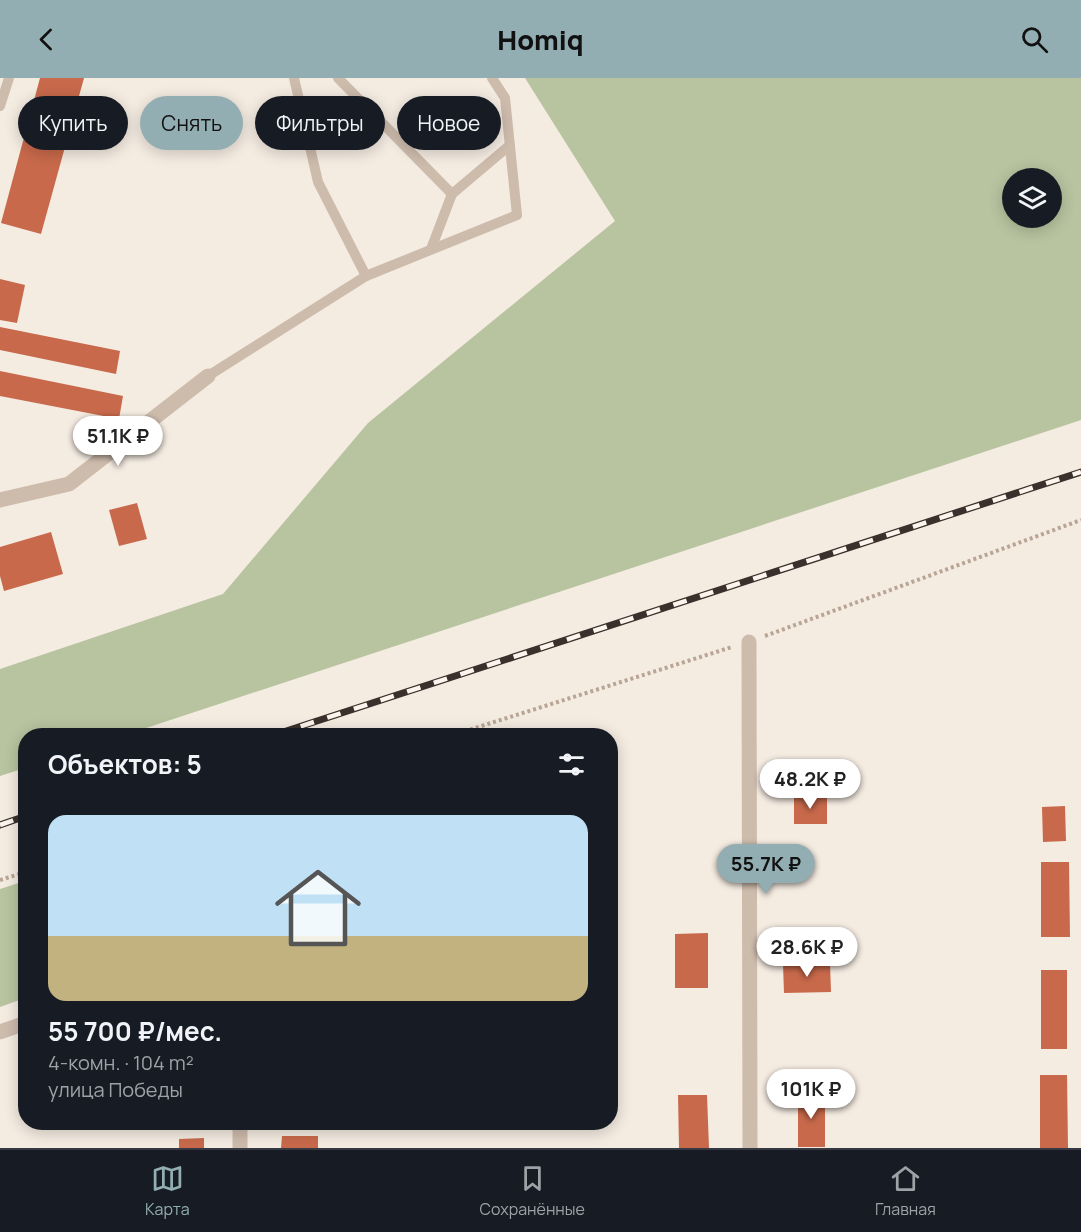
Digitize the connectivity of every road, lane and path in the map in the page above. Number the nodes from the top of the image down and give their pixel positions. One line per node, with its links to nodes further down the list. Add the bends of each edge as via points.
1 (9, 78): 5 (lane)
2 (294, 78): 9 (lane, via 318,182)
3 (338, 78): 7 (lane)
4 (492, 78): 6 (lane, via 505,98)
5 (0, 106)
6 (510, 145): 7 (lane); 8 (lane, via 517,215)
7 (453, 194): 8 (lane)
8 (431, 249): 9 (lane)
9 (366, 276): 10 (lane)
10 (208, 376): 11 (street, via 69,484)
11 (0, 500)
12 (1081, 520): 13 (path)
13 (749, 642): 14 (path); 21 (street)
14 (475, 728)
15 (18, 874): 16 (path)
16 (0, 880)
17 (18, 1026): 18 (street)
18 (0, 1032)
19 (240, 1130): 20 (street)
20 (240, 1148)
21 (750, 1148)

